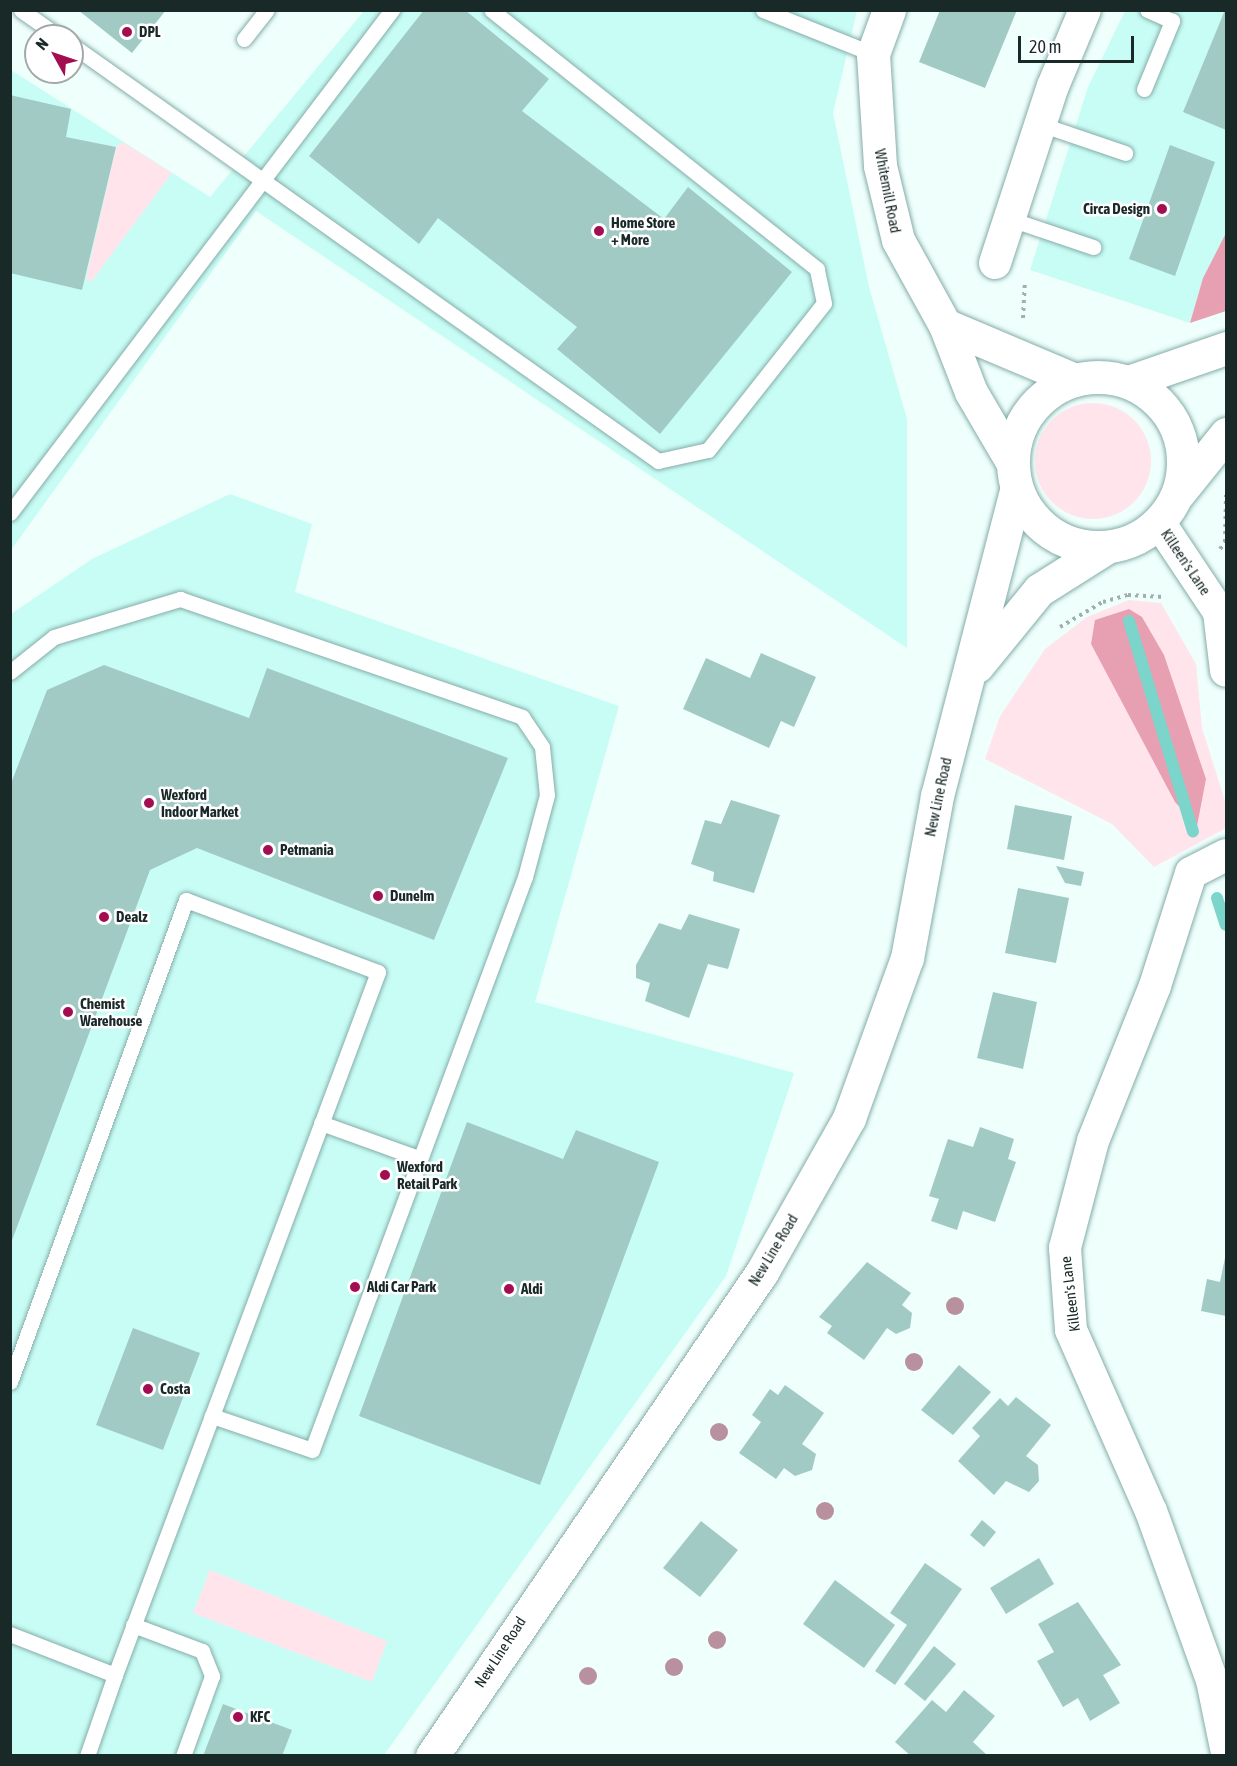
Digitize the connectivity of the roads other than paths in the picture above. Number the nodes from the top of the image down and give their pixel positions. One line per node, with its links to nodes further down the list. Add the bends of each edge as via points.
1 (21, 10): 9 (lane)
2 (267, 10): 10 (lane)
3 (392, 10): 16 (lane)
4 (491, 10): 16 (lane, via 817,269 824,303 708,450 658,461)
5 (763, 10): 12 (lane)
6 (889, 10): 12 (main road, Whitemill Road)
7 (1085, 10): 14 (street)
8 (1147, 10): 13 (lane, via 1172,21)
9 (41, 24)
10 (244, 39)
11 (84, 53): 16 (lane)
12 (873, 54): 20 (main road, Whitemill Road, via 880,166 898,240)
13 (1144, 89)
14 (1040, 124): 15 (lane); 17 (street)
15 (1125, 153)
16 (260, 178): 27 (lane)
17 (1010, 219): 18 (lane); 19 (street)
18 (1093, 248)
19 (995, 264)
20 (945, 326): 22 (main road); 25 (main road, Whitemill Road, via 970,392)
21 (1227, 348): 23 (main road)
22 (1075, 380): 23 (main road, via 1102,376); 25 (main road, via 1050,391 1030,410 1017,434)
23 (1128, 382): 26 (main road, via 1152,395 1170,416 1181,442 1183,470)
24 (1227, 434): 26 (main road)
25 (1014, 476): 28 (main road, via 1030,515 1051,534 1078,546); 31 (main road, New Line Road)
26 (1167, 510): 28 (main road, via 1136,539); 29 (street, Killeen's Lane, via 1219,612)
27 (10, 513)
28 (1107, 547): 31 (main road, New Line Road, via 1039,590)
29 (1227, 671)
30 (10, 672): 34 (lane, via 54,637 180,599 522,717 542,747 547,795 525,877)
31 (968, 677): 43 (main road, New Line Road, via 937,796 907,958 849,1118 762,1272)
32 (1227, 855): 40 (street, Killeen's Lane, via 1191,873 1155,986 1093,1141 1065,1248 1071,1330 1151,1511 1212,1680)
33 (321, 1123): 34 (lane); 35 (lane, via 378,972 186,900); 36 (lane)
34 (418, 1158): 36 (lane, via 312,1450)
35 (10, 1382)
36 (212, 1416): 37 (lane)
37 (133, 1625): 39 (lane); 42 (lane, via 202,1651 212,1676)
38 (10, 1634): 39 (lane)
39 (115, 1675): 41 (lane)
40 (1227, 1748)
41 (87, 1755)
42 (183, 1755)
43 (432, 1755)

